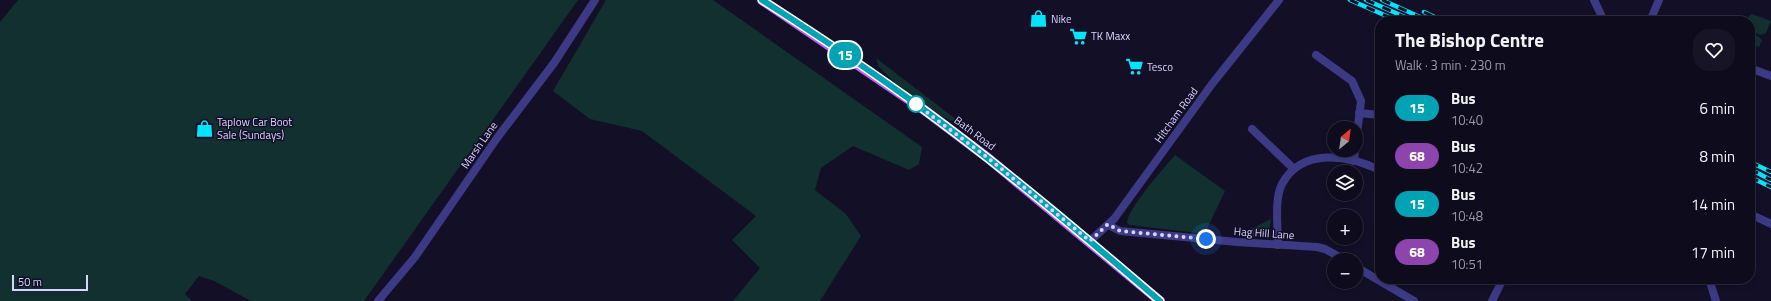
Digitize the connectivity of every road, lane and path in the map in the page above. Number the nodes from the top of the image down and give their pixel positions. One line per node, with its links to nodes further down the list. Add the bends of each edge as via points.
1 (595, 0): 30 (street, Marsh Lane, via 554,63 497,138 415,256)
2 (762, 0): 22 (main road, Bath Road, via 923,109)
3 (1279, 0): 20 (street, Hitcham Road, via 1212,84 1135,192)
4 (1594, 0): 6 (street)
5 (1659, 0): 7 (street)
6 (1602, 16)
7 (1652, 16)
8 (1316, 55): 11 (street, via 1352,81 1361,101)
9 (1755, 70): 10 (street)
10 (1771, 76)
11 (1359, 113): 12 (street); 13 (street)
12 (1375, 115)
13 (1358, 121)
14 (1252, 129): 18 (street)
15 (1354, 157): 16 (street)
16 (1354, 161): 17 (street); 18 (street, via 1333,157 1312,158)
17 (1375, 168)
18 (1294, 169): 23 (street, via 1281,185 1277,204)
19 (1755, 216): 21 (street)
20 (1108, 224): 22 (street, Hitcham Road); 23 (street, Hag Hill Lane, via 1120,231)
21 (1771, 224)
22 (1090, 241): 31 (main road, Bath Road)
23 (1278, 245): 24 (street, Hag Hill Lane, via 1317,247)
24 (1331, 253)
25 (1363, 271): 26 (street)
26 (1375, 278)
27 (1385, 284): 32 (street)
28 (1500, 284): 33 (street)
29 (1711, 284): 34 (street)
30 (378, 301)
31 (1160, 301)
32 (1414, 301)
33 (1492, 301)
34 (1716, 301)

